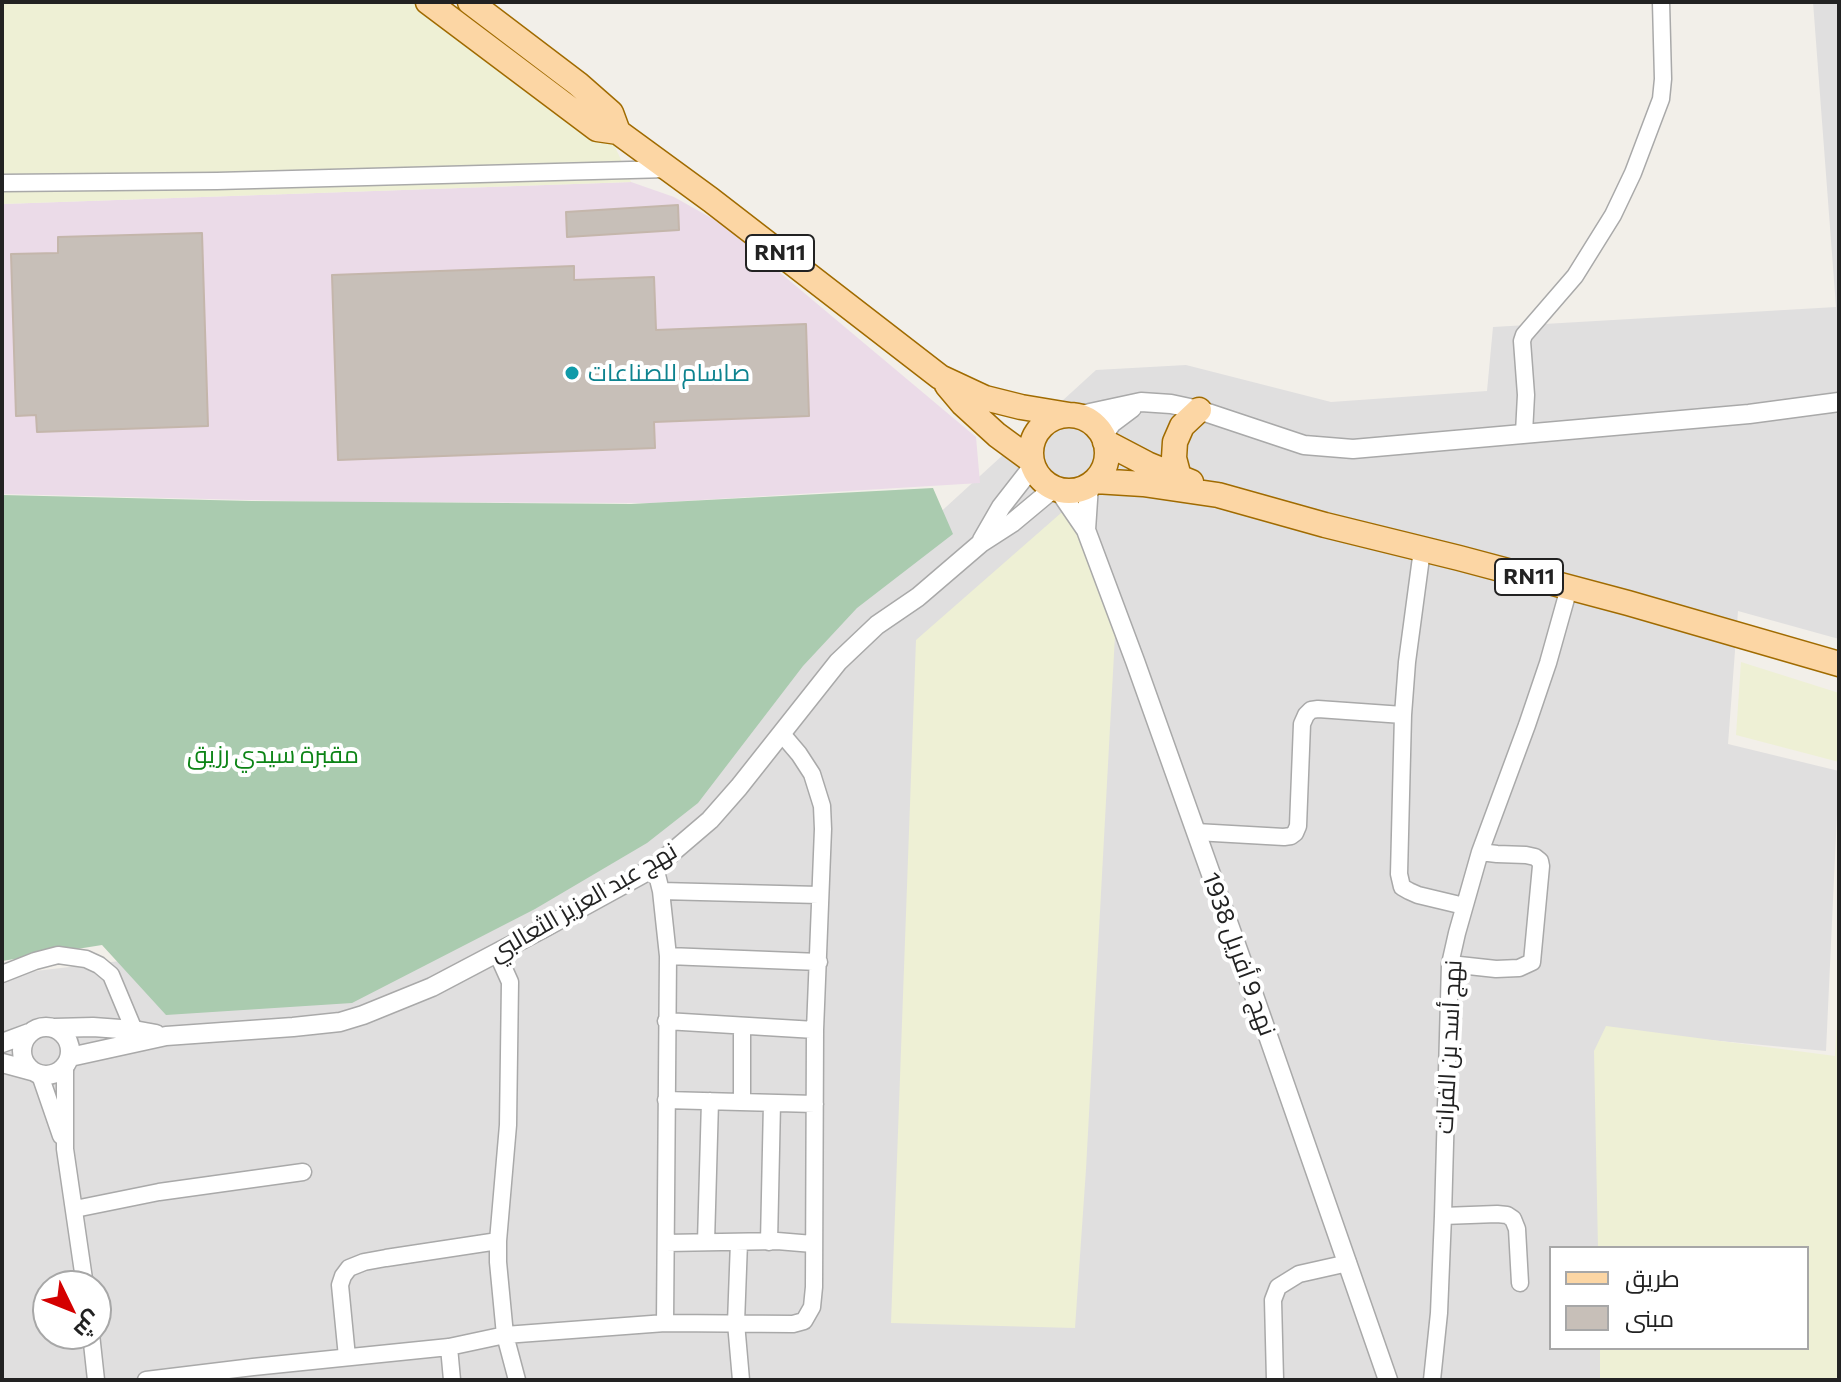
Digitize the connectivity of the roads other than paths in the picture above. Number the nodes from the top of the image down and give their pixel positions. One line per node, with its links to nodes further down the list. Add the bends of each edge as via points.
1 (428, 2): 4 (main road, RN11, via 597,129)
2 (470, 2): 4 (main road, RN11, via 578,84 611,113)
3 (1661, 2): 12 (street, via 1661,99 1633,173 1575,276 1522,341)
4 (618, 132): 5 (main road, RN11)
5 (669, 169): 6 (street); 7 (main road, RN11)
6 (2, 183)
7 (940, 377): 11 (main road, RN11, via 985,398); 14 (main road, RN11, via 978,419)
8 (1141, 402): 10 (street); 11 (street); 13 (street, via 1112,423)
9 (1839, 402): 12 (street)
10 (1199, 410): 12 (street, via 1327,448); 15 (main road, via 1175,442)
11 (1072, 415): 13 (main road, RN11, via 1089,421); 14 (main road, via 1053,418 1040,428)
12 (1524, 433)
13 (1104, 439): 15 (main road, RN11); 16 (main road, via 1106,460)
14 (1032, 463): 17 (main road, RN11, via 1040,478); 20 (street)
15 (1179, 477): 18 (main road, RN11)
16 (1092, 483): 17 (main road, RN11, via 1079,490); 18 (main road, RN11); 19 (street)
17 (1056, 488): 19 (street); 20 (street)
18 (1218, 495): 21 (main road, RN11)
19 (1086, 530): 26 (street, نهج 9 أفريل 1938)
20 (981, 543): 25 (street, نهج عبد العزيز الثعالبي, via 838,662)
21 (1422, 550): 22 (main road, RN11); 24 (street)
22 (1569, 588): 23 (main road, RN11); 27 (street, نهج أسد بن الفرات)
23 (1839, 664)
24 (1403, 715): 26 (street, via 1318,709 1306,715 1298,826 1291,836); 31 (street, via 1400,881 1418,895)
25 (782, 734): 28 (street, نهج عبد العزيز الثعالبي, via 710,820); 30 (street, via 812,774 822,806)
26 (1196, 832): 63 (street, نهج 9 أفريل 1938)
27 (1480, 852): 31 (street, نهج أسد بن الفرات); 35 (street, via 1540,861 1532,962 1496,969)
28 (655, 867): 29 (street); 32 (street, نهج عبد العزيز الثعالبي)
29 (661, 891): 30 (street); 33 (street)
30 (819, 895): 34 (street)
31 (1464, 906): 35 (street, نهج أسد بن الفرات)
32 (497, 953): 43 (street, نهج عبد العزيز الثعالبي, via 432,987 340,1022); 57 (street, via 510,982 508,1125)
33 (668, 956): 34 (street); 37 (street)
34 (819, 962): 41 (street)
35 (1450, 964): 56 (street, نهج أسد بن الفرات)
36 (2, 974): 40 (street, via 58,955 86,959 111,975)
37 (666, 1021): 38 (street); 48 (street)
38 (742, 1026): 41 (street); 50 (street)
39 (54, 1028): 40 (street, نهج عبد العزيز الثعالبي); 42 (street); 45 (street, via 70,1047)
40 (134, 1030): 43 (street, نهج عبد العزيز الثعالبي)
41 (815, 1030): 52 (street)
42 (29, 1033): 44 (street); 47 (street, via 22,1053)
43 (166, 1036): 45 (street, نهج عبد العزيز الثعالبي)
44 (2, 1043)
45 (67, 1062): 47 (street, via 58,1072); 53 (street)
46 (2, 1063): 47 (street)
47 (36, 1073): 53 (street)
48 (666, 1100): 49 (street); 61 (street)
49 (710, 1101): 50 (street); 58 (street)
50 (742, 1102): 51 (street)
51 (772, 1103): 52 (street); 60 (street)
52 (815, 1104): 62 (street)
53 (65, 1149): 55 (street)
54 (303, 1172): 55 (street)
55 (75, 1209): 64 (street)
56 (1443, 1216): 65 (street, via 1497,1214 1513,1219); 79 (street, نهج أسد بن الفرات)
57 (498, 1241): 68 (street); 71 (street, via 349,1268 340,1285)
58 (706, 1242): 59 (street); 61 (street)
59 (739, 1242): 60 (street); 67 (street)
60 (769, 1242): 62 (street)
61 (666, 1243): 66 (street)
62 (813, 1244): 67 (street, via 812,1307 804,1321)
63 (1348, 1263): 77 (street, via 1299,1274 1278,1287 1273,1300); 78 (street, نهج 9 أفريل 1938)
64 (83, 1270)
65 (1520, 1283)
66 (665, 1323): 67 (street); 68 (street)
67 (736, 1323): 76 (street)
68 (505, 1335): 69 (street); 75 (street)
69 (449, 1347): 71 (street); 74 (street)
70 (93, 1350): 72 (street)
71 (347, 1357): 73 (street)
72 (96, 1380)
73 (146, 1380)
74 (452, 1380)
75 (517, 1380)
76 (741, 1380)
77 (1275, 1380)
78 (1388, 1380)
79 (1432, 1380)

